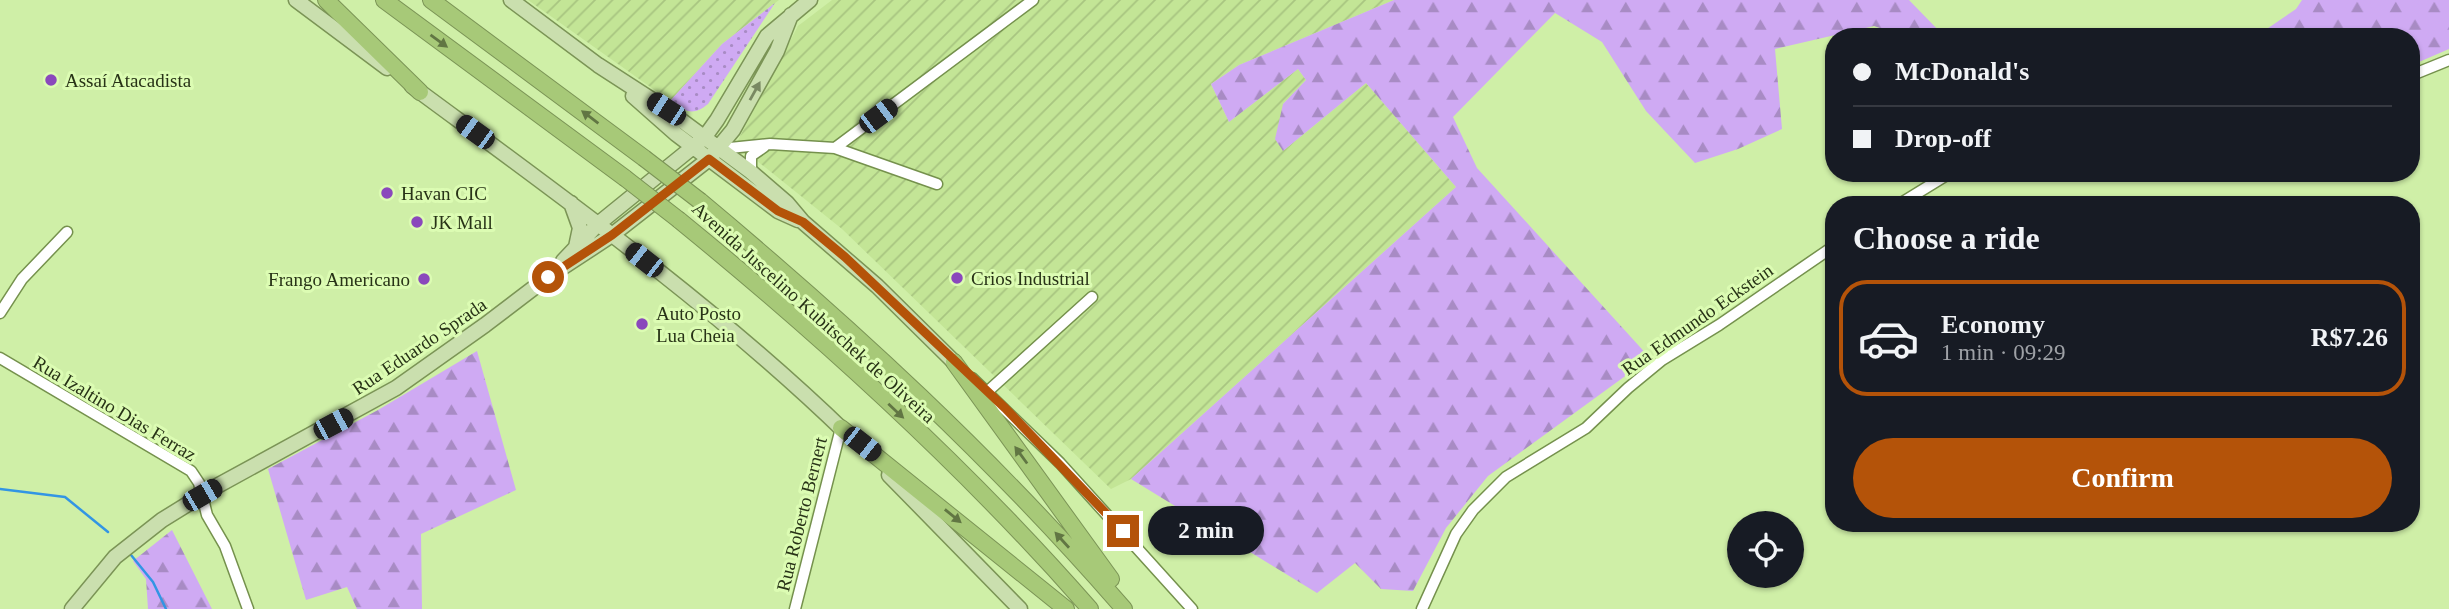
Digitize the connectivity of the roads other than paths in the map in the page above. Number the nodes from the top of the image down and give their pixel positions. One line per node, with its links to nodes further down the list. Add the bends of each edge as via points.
1 (296, 0): 11 (main road)
2 (326, 0): 11 (highway)
3 (384, 0): 40 (highway, Avenida Juscelino Kubitschek de Oliveira, one-way to 40, bridge, via 679,220 803,326 1023,535)
4 (431, 0): 41 (highway, Avenida Juscelino Kubitschek de Oliveira, one-way to 4, bridge, via 967,440 819,302 700,201)
5 (511, 0): 12 (main road, via 666,109)
6 (810, 0): 8 (main road, Rua Eduardo Sprada)
7 (1032, 0): 14 (street)
8 (791, 15): 12 (main road, Rua Eduardo Sprada, via 763,41); 15 (main road, Rua Eduardo Sprada, one-way to 8, via 777,51)
9 (2449, 60): 10 (street)
10 (2420, 72)
11 (419, 92): 20 (main road)
12 (699, 143): 15 (main road); 22 (main road, Rua Eduardo Sprada)
13 (769, 144): 14 (street); 15 (street); 16 (street, via 751,156)
14 (835, 148): 18 (street)
15 (715, 154): 16 (main road); 21 (main road, via 778,211); 24 (main road, Rua Eduardo Sprada)
16 (751, 172): 21 (main road)
17 (1935, 182): 19 (street)
18 (937, 184)
19 (1913, 196)
20 (570, 202): 22 (main road); 25 (main road, via 580,228)
21 (803, 222): 31 (main road)
22 (598, 224): 24 (main road); 25 (main road, Rua Eduardo Sprada)
23 (67, 232): 29 (street, via 22,279)
24 (612, 235): 27 (main road, Rua Eduardo Sprada); 33 (main road)
25 (576, 248): 27 (main road, Rua Eduardo Sprada)
26 (1825, 252): 44 (street, Rua Edmundo Eckstein, via 1662,360 1586,428 1506,477 1456,534)
27 (548, 277): 34 (main road, Rua Eduardo Sprada, via 396,388)
28 (1092, 297): 32 (street)
29 (0, 313)
30 (0, 358): 34 (street, Rua Izaltino Dias Ferraz, via 191,471)
31 (954, 362): 32 (street); 42 (highway, one-way to 31)
32 (987, 392): 43 (street, via 1105,511)
33 (841, 428): 37 (street, Rua Roberto Bernert); 38 (main road); 39 (highway, one-way to 39)
34 (202, 495): 35 (main road, Rua Eduardo Sprada, via 130,544); 36 (street, Rua Izaltino Dias Ferraz)
35 (72, 609)
36 (248, 609)
37 (795, 609)
38 (1020, 609)
39 (1066, 609)
40 (1090, 609)
41 (1124, 609)
42 (1134, 609)
43 (1192, 609)
44 (1422, 609)

